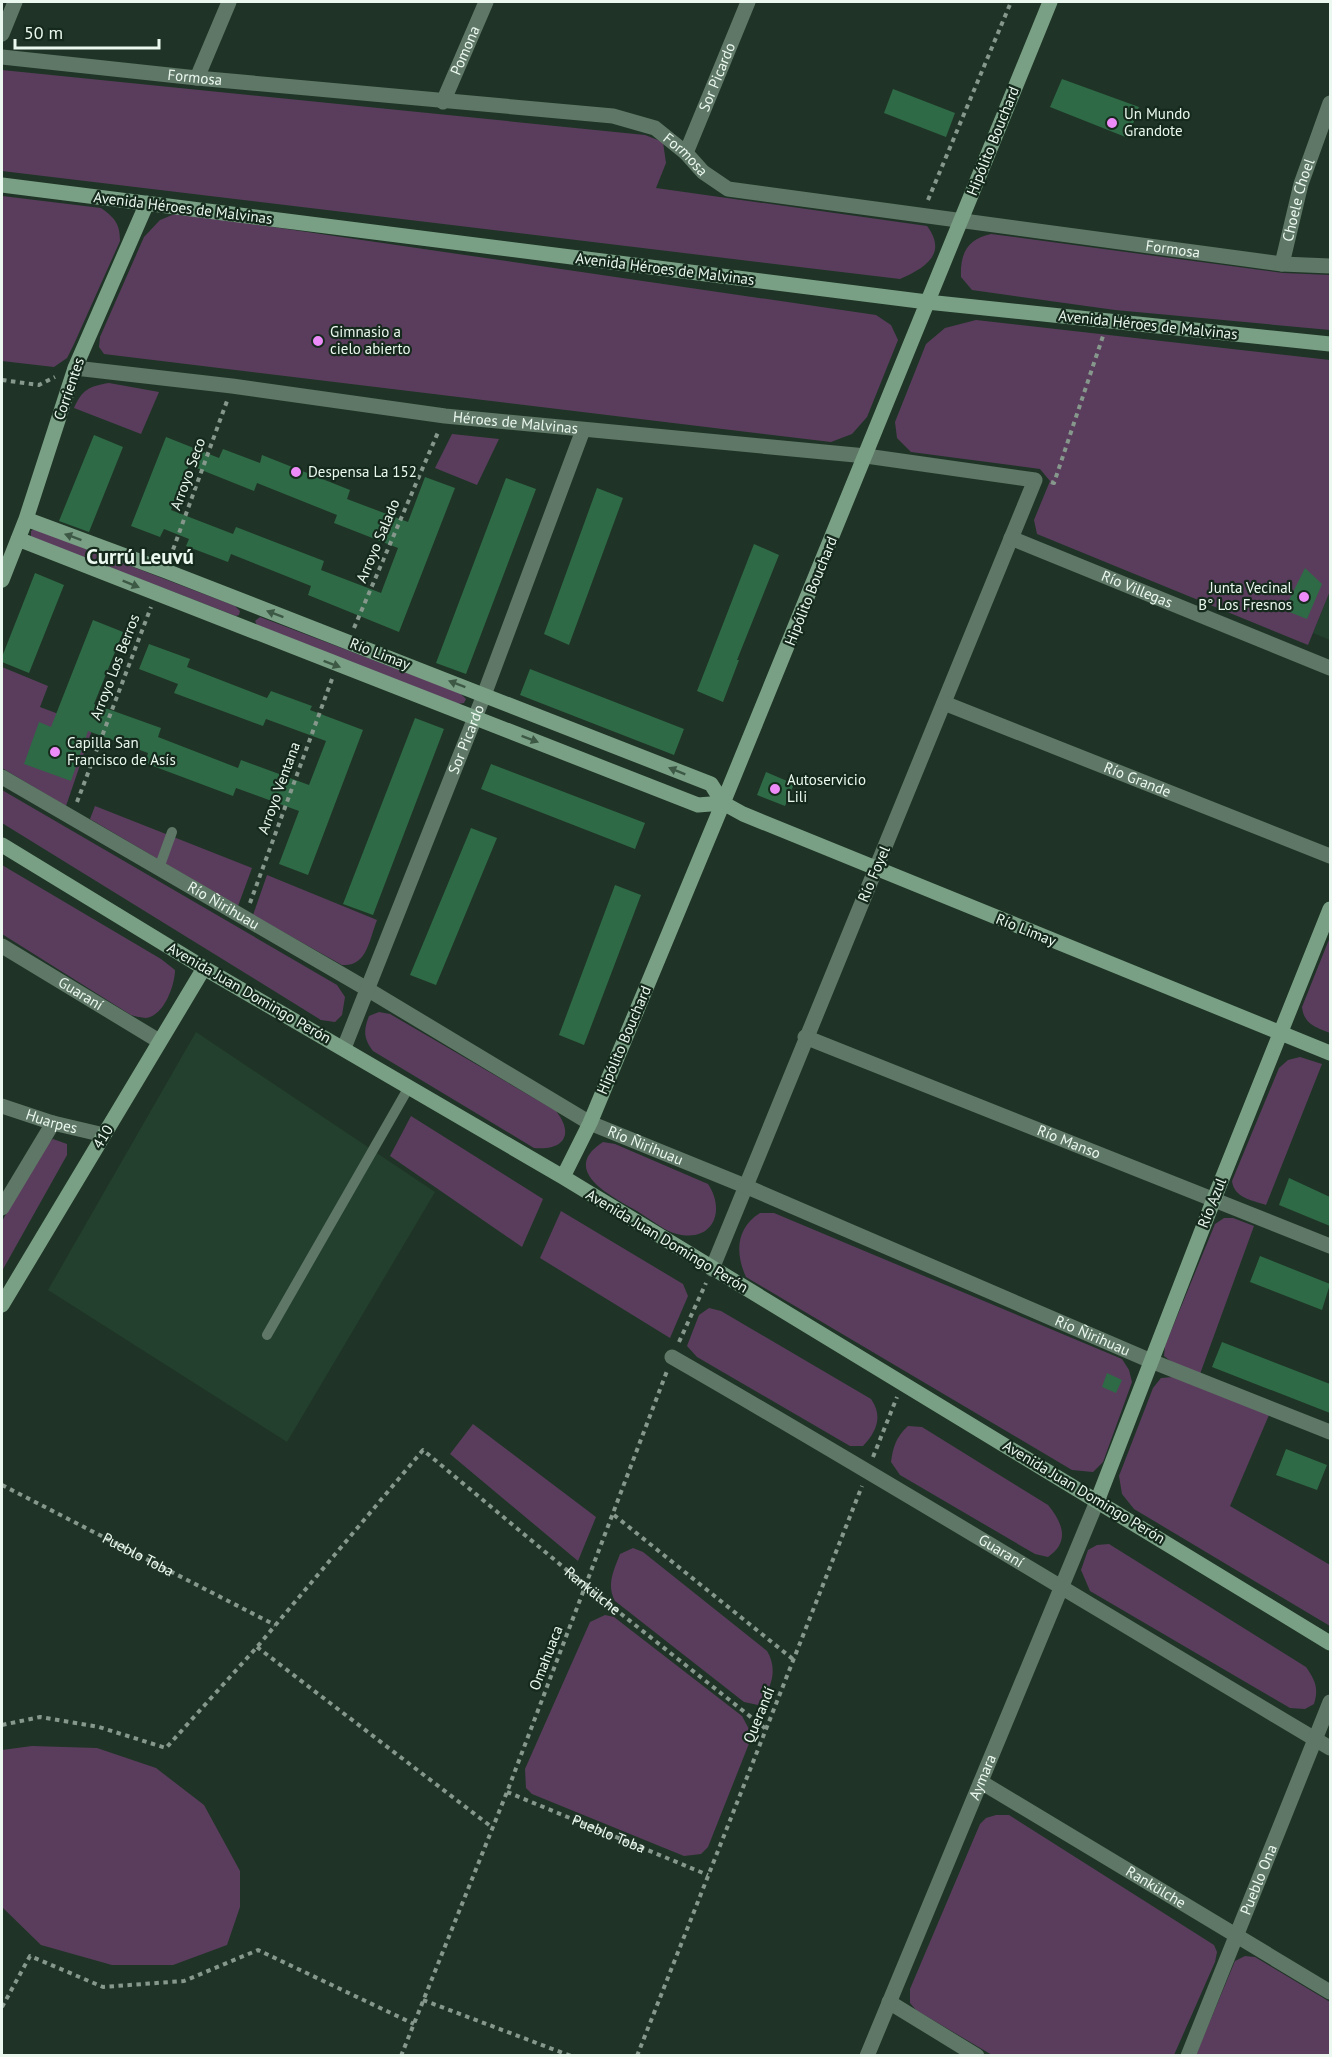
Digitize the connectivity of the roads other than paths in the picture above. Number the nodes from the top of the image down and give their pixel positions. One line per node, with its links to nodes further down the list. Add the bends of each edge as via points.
1 (15, 2): 6 (street)
2 (229, 2): 8 (street)
3 (486, 2): 9 (street, Pomona)
4 (748, 2): 11 (street, Sor Picardo)
5 (1050, 2): 14 (street, Hipólito Bouchard)
6 (2, 34)
7 (2, 57): 8 (street, Formosa)
8 (197, 78): 9 (street, Formosa)
9 (443, 102): 11 (street, Formosa, via 613,116 655,128)
10 (1330, 104): 15 (street, Choele Choel, via 1301,184)
11 (686, 153): 14 (street, Formosa, via 703,172 728,189)
12 (2, 185): 13 (street, Avenida Héroes de Malvinas)
13 (147, 203): 17 (street, Avenida Héroes de Malvinas); 19 (street, Corrientes)
14 (961, 220): 15 (street, Formosa); 17 (street, Hipólito Bouchard)
15 (1282, 264): 16 (street, Formosa)
16 (1330, 266)
17 (927, 302): 18 (street, Avenida Héroes de Malvinas); 21 (street, Hipólito Bouchard)
18 (1330, 344)
19 (75, 368): 20 (street, Héroes de Malvinas, via 232,386 350,410); 23 (street, Corrientes)
20 (583, 430): 21 (street, Héroes de Malvinas); 30 (street, Sor Picardo)
21 (866, 456): 22 (street, Héroes de Malvinas); 34 (street, Hipólito Bouchard)
22 (1035, 480): 24 (street, Río Foyel)
23 (26, 519): 25 (street, Corrientes); 27 (street, Río Limay, one-way to 23)
24 (1011, 538): 29 (street, Río Villegas); 31 (street, Río Foyel)
25 (18, 539): 26 (street, Corrientes); 28 (street, Río Limay, one-way to 28)
26 (2, 580)
27 (253, 605): 28 (street); 30 (street, Río Limay, one-way to 27)
28 (244, 629): 32 (street, Río Limay, one-way to 32)
29 (1330, 668)
30 (484, 695): 32 (street, Sor Picardo); 34 (street, Río Limay, one-way to 30, via 711,784)
31 (944, 703): 37 (street, Río Grande); 39 (street, Río Foyel)
32 (476, 717): 34 (street, Río Limay, one-way to 34, via 698,805); 43 (street, Sor Picardo)
33 (2, 777): 38 (street, Río Ñirihuau)
34 (723, 803): 39 (street, Río Limay); 52 (street, Hipólito Bouchard)
35 (172, 832): 38 (lane)
36 (2, 845): 42 (street, Avenida Juan Domingo Perón)
37 (1330, 856)
38 (159, 868): 43 (street, Río Ñirihuau)
39 (877, 868): 44 (street, Río Limay); 45 (street, Río Foyel)
40 (1330, 909): 44 (street, Río Azul)
41 (2, 946): 46 (street, Guaraní)
42 (204, 968): 46 (street, 410); 47 (street, Avenida Juan Domingo Perón)
43 (367, 989): 47 (street, Sor Picardo); 52 (street, Río Ñirihuau)
44 (1281, 1034): 48 (street, Río Limay); 56 (street, Río Azul)
45 (806, 1037): 55 (street, Río Foyel); 56 (street, Río Manso)
46 (159, 1041): 53 (street, 410)
47 (344, 1048): 49 (street, Avenida Juan Domingo Perón)
48 (1330, 1053)
49 (409, 1087): 54 (street, Avenida Juan Domingo Perón); 61 (lane)
50 (2, 1106): 51 (street, Huarpes)
51 (53, 1123): 53 (street, Huarpes); 57 (street)
52 (590, 1123): 54 (street, Hipólito Bouchard); 55 (street, Río Ñirihuau)
53 (104, 1135): 60 (street, 410)
54 (563, 1177): 59 (street, Avenida Juan Domingo Perón)
55 (745, 1186): 59 (street, Río Foyel); 63 (street, Río Ñirihuau)
56 (1214, 1199): 58 (street, Río Manso); 63 (street, Río Azul)
57 (2, 1208)
58 (1330, 1246)
59 (712, 1269): 65 (street, Avenida Juan Domingo Perón)
60 (2, 1305)
61 (267, 1335)
62 (672, 1357): 66 (street, Guaraní, via 868,1470)
63 (1151, 1361): 64 (street, Río Ñirihuau); 65 (street, Río Azul)
64 (1330, 1432)
65 (1098, 1499): 66 (street, Aymara); 67 (street, Avenida Juan Domingo Perón)
66 (1061, 1589): 69 (street, Guaraní); 71 (street, Aymara)
67 (1330, 1643)
68 (1330, 1702): 69 (street, Pueblo Ona)
69 (1316, 1739): 70 (street, Guaraní); 72 (street, Pueblo Ona)
70 (1330, 1748)
71 (981, 1782): 72 (street, Rankülche); 74 (street, Aymara)
72 (1236, 1936): 73 (street, Rankülche); 77 (street, Pueblo Ona)
73 (1330, 1992)
74 (890, 2002): 75 (street, Aymara); 76 (street)
75 (867, 2055)
76 (977, 2055)
77 (1188, 2055)

